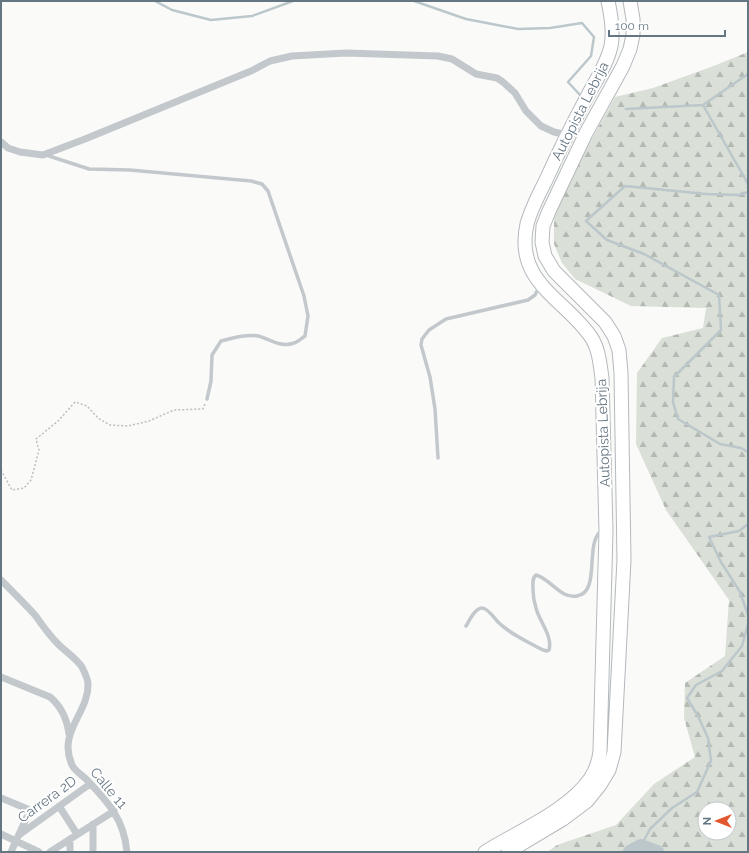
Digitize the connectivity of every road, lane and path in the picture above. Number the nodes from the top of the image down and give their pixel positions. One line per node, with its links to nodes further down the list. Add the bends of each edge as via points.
1 (608, 1): 3 (highway, Autopista Lebrija, via 611,47)
2 (630, 1): 31 (highway, Autopista Lebrija, via 633,35 630,49 549,211 543,226 542,242 545,256 554,271 606,322 619,350 624,560 614,752 609,770 587,801 563,819)
3 (567, 135): 5 (street, via 541,126 526,111 514,93 497,78 476,74 452,59 438,56 346,53 292,56 270,61 237,77); 6 (highway, Autopista Lebrija, via 527,224 527,259)
4 (1, 142): 5 (street, via 8,148 20,152)
5 (43, 155): 7 (lane, via 89,169 130,170 251,182 262,184 268,191 304,296 308,316 305,336 294,344 275,343 258,336 242,336 221,341 212,355 211,382)
6 (540, 284): 8 (lane, via 535,295 528,300 446,319 429,330 422,339 421,345 435,409); 10 (highway, Autopista Lebrija, via 582,327 597,350 602,378)
7 (207, 399): 9 (path, via 203,409 174,410 149,421 128,426 110,425 98,418 87,406 75,402 36,440 39,450 31,480 24,488 12,490)
8 (438, 458)
9 (1, 470)
10 (606, 531): 12 (lane, via 600,532 594,547 589,586 585,592 577,596 564,595 542,576 534,576 536,608 548,638 549,650 543,650 504,627 482,608 474,613); 30 (highway, Autopista Lebrija, via 598,765 591,779 560,807)
11 (1, 580): 14 (street, via 82,667 88,683 87,696)
12 (466, 626)
13 (1, 678): 14 (street, via 50,697 65,716)
14 (69, 736): 15 (street, Calle 11, via 68,752 72,766)
15 (90, 784): 17 (street, Carrera 2D); 18 (street, Calle 11)
16 (1, 798): 22 (street, Carrera 2D, via 30,810)
17 (59, 806): 21 (street); 22 (street, Carrera 2D)
18 (114, 811): 19 (street); 29 (street, Calle 11, via 126,838)
19 (93, 824): 21 (street); 28 (street)
20 (1, 834): 22 (street)
21 (77, 834): 23 (street)
22 (18, 838): 24 (street); 25 (street)
23 (70, 839): 26 (street); 27 (street)
24 (11, 852)
25 (38, 852)
26 (50, 852)
27 (70, 852)
28 (93, 852)
29 (126, 852)
30 (485, 852)
31 (508, 852)

